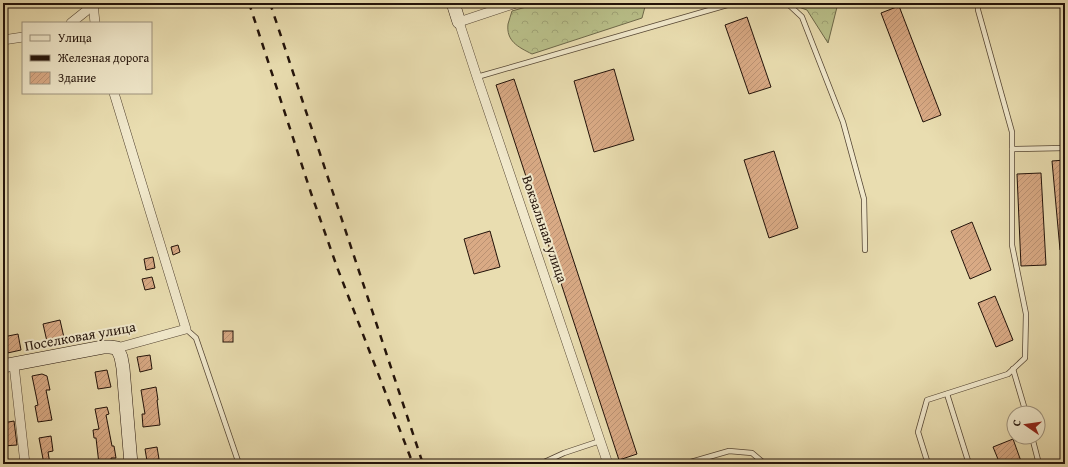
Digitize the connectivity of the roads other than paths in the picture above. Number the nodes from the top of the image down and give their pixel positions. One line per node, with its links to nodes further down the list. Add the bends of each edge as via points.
1 (90, 3): 8 (street, via 86,12)
2 (93, 3): 9 (street)
3 (453, 3): 10 (street, Вокзальная улица)
4 (516, 3): 10 (street)
5 (734, 3): 13 (lane)
6 (787, 3): 17 (lane, via 802,17 843,122 864,200)
7 (978, 3): 16 (lane, via 1012,132)
8 (72, 22)
9 (96, 22)
10 (459, 22): 13 (street, Вокзальная улица)
11 (22, 37): 12 (street)
12 (3, 40)
13 (477, 77): 24 (street, Вокзальная улица)
14 (114, 94): 18 (street)
15 (1065, 148): 16 (lane)
16 (1012, 149): 21 (lane, via 1012,245 1026,314 1025,358)
17 (865, 250)
18 (186, 329): 19 (street, Поселковая улица); 28 (lane, via 196,338)
19 (117, 348): 20 (street, Поселковая улица, via 102,347); 27 (street, via 123,368)
20 (9, 365): 26 (street)
21 (1013, 369): 22 (lane, via 1008,374); 23 (lane)
22 (947, 394): 33 (lane, via 927,400 918,432); 34 (lane)
23 (1024, 405)
24 (600, 441): 29 (lane); 30 (street, Вокзальная улица)
25 (1034, 445): 35 (lane)
26 (25, 464)
27 (131, 464)
28 (239, 464)
29 (540, 464)
30 (608, 464)
31 (684, 464): 32 (lane, via 729,451 752,453)
32 (766, 464)
33 (928, 464)
34 (969, 464)
35 (1039, 464)

